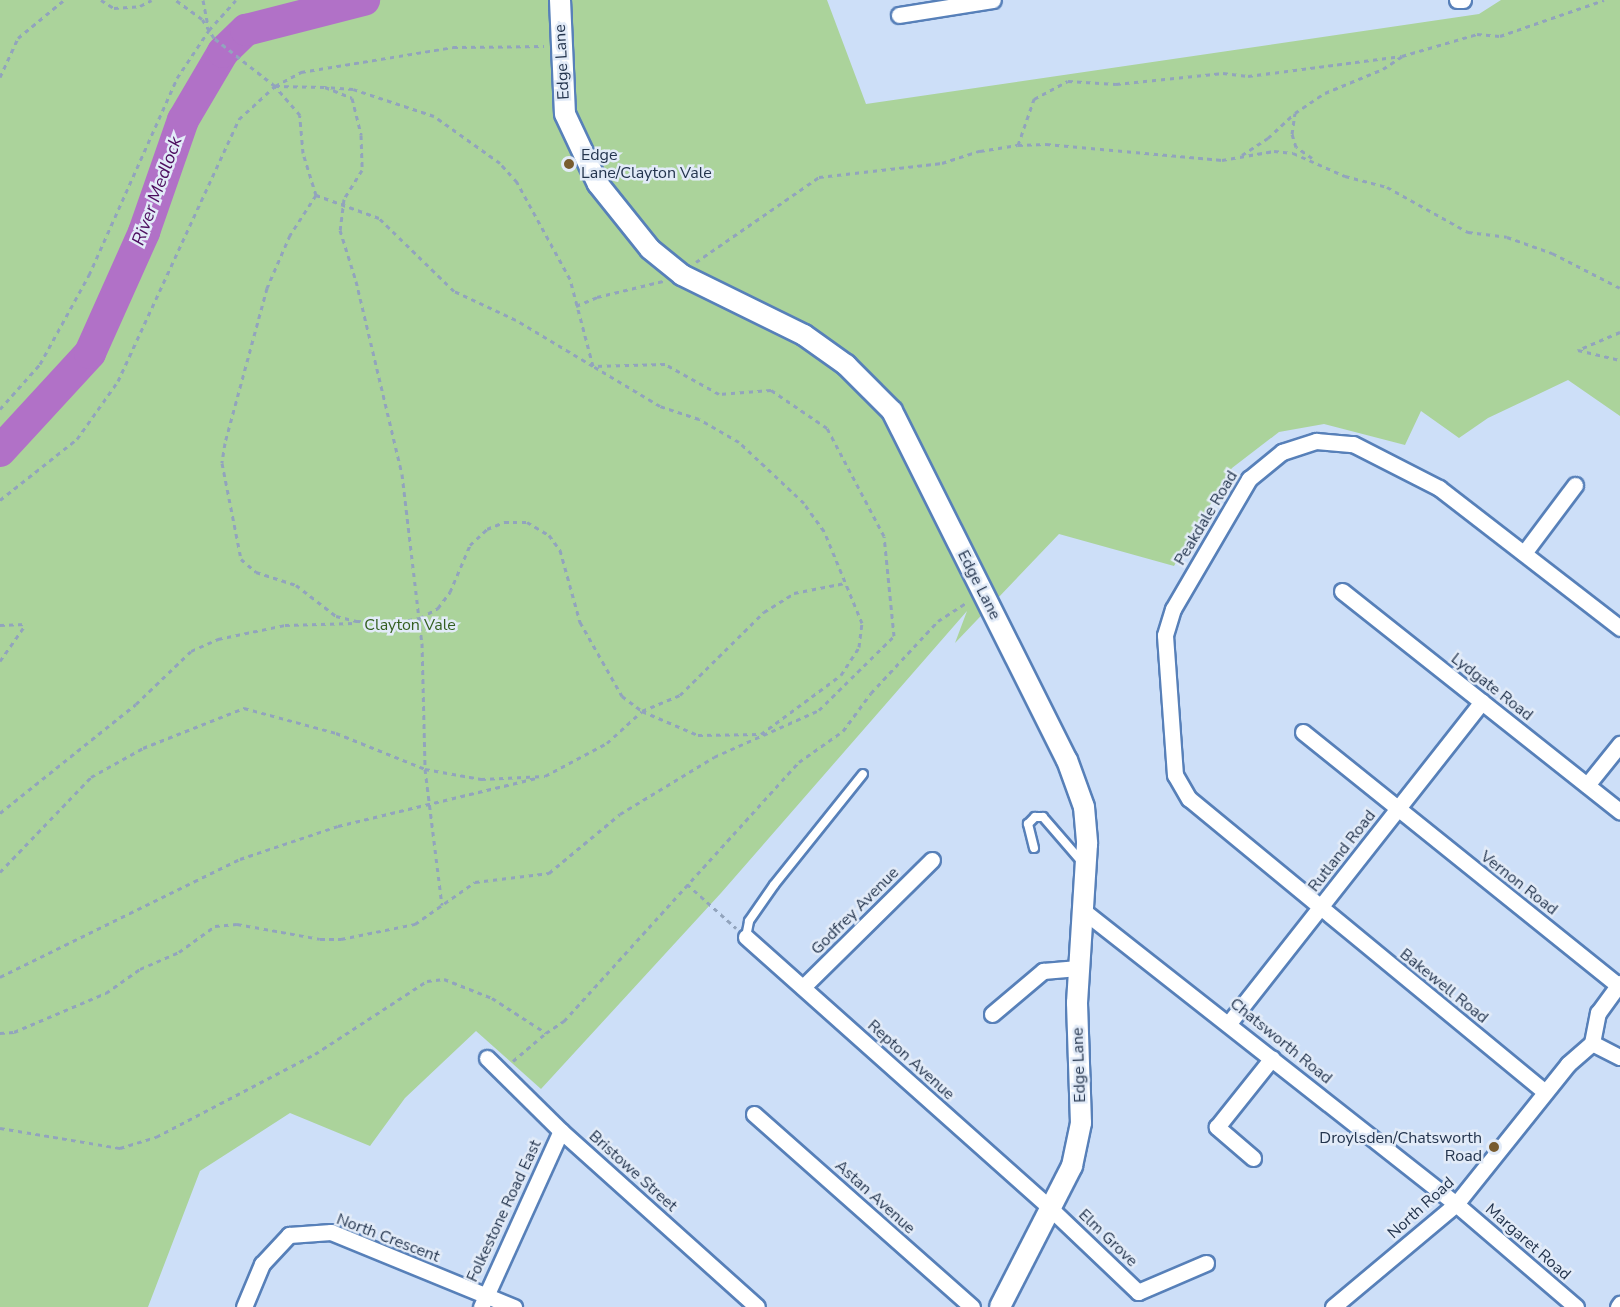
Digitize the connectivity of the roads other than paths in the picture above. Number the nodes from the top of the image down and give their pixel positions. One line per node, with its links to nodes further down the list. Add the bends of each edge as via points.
1 (560, 0): 20 (street, Edge Lane, via 565,114 598,184 650,249 682,275 804,335 871,387 892,411 1067,760 1084,807)
2 (993, 0): 5 (street)
3 (1457, 0): 4 (street)
4 (1463, 0)
5 (926, 5): 6 (street)
6 (899, 15)
7 (1575, 485): 8 (street)
8 (1524, 553): 10 (street, Peakdale Road); 22 (street, Peakdale Road, via 1439,488 1353,444 1316,441 1282,452 1249,479 1173,609 1165,635 1175,775 1190,800)
9 (1341, 591): 11 (street, Lydgate Road)
10 (1620, 628)
11 (1482, 702): 15 (street, Lydgate Road); 16 (street, Rutland Road)
12 (1303, 732): 16 (street, Vernon Road)
13 (1620, 744): 15 (street)
14 (863, 774): 23 (lane, via 774,885 749,921)
15 (1587, 785): 17 (street, Lydgate Road)
16 (1397, 810): 22 (street, Rutland Road); 25 (street, Vernon Road)
17 (1620, 811)
18 (1034, 848): 20 (lane, via 1028,824 1035,817 1043,817)
19 (932, 860): 26 (street, Godfrey Avenue)
20 (1085, 866): 21 (street, Edge Lane)
21 (1081, 909): 24 (street, Edge Lane); 28 (street, Chatsworth Road)
22 (1319, 909): 28 (street, Rutland Road); 33 (street, Bakewell Road)
23 (746, 937): 26 (street, Repton Avenue)
24 (1078, 968): 27 (street, via 1042,971); 38 (street, Edge Lane, via 1081,1123 1072,1166)
25 (1619, 984): 29 (street, via 1598,1013)
26 (803, 987): 38 (street, Repton Avenue)
27 (992, 1014)
28 (1229, 1023): 31 (street, Chatsworth Road)
29 (1592, 1043): 32 (street); 33 (street, North Road, via 1580,1051)
30 (487, 1058): 35 (street, Bristowe Street)
31 (1272, 1058): 36 (street, via 1217,1127); 37 (street, Chatsworth Road)
32 (1620, 1058)
33 (1545, 1092): 37 (street, North Road)
34 (754, 1114): 44 (street, Astan Avenue)
35 (561, 1131): 40 (street, Folkestone Road East); 43 (street, Bristowe Street)
36 (1253, 1158)
37 (1456, 1204): 46 (street, North Road); 47 (street, Margaret Road)
38 (1052, 1210): 39 (street, Elm Grove, via 1138,1292); 45 (street, Edge Lane)
39 (1206, 1263)
40 (484, 1301): 41 (street, North Crescent, via 331,1232 289,1235 262,1264); 42 (street, North Crescent)
41 (244, 1307)
42 (514, 1307)
43 (757, 1307)
44 (972, 1307)
45 (1000, 1307)
46 (1333, 1307)
47 (1576, 1307)

